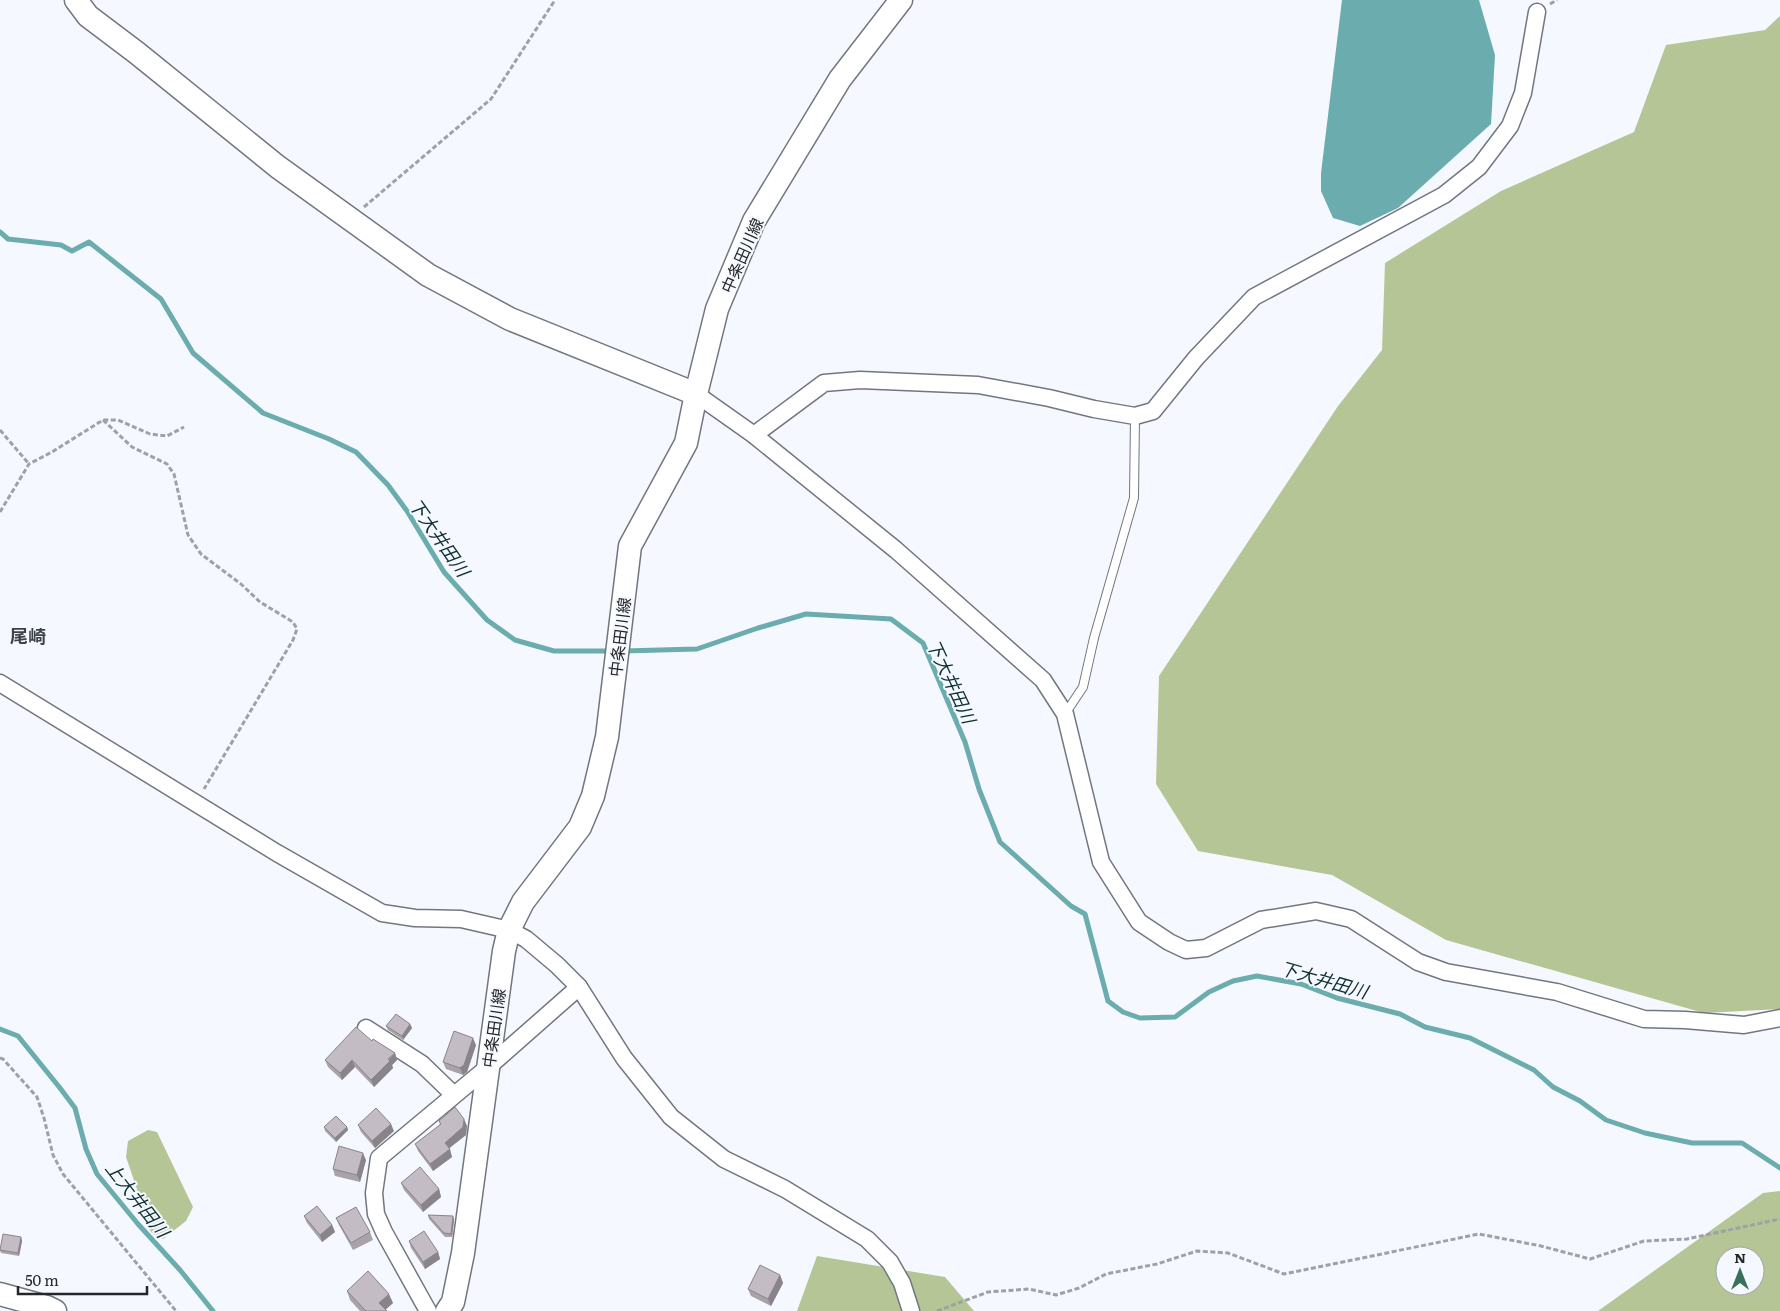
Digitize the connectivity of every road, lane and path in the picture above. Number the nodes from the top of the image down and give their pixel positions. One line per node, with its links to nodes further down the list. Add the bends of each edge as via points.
1 (76, 0): 5 (main road, via 88,16 278,167)
2 (555, 0): 5 (path, via 491,99)
3 (901, 0): 6 (main road, 中条田川線, via 840,80 754,221 717,309)
4 (1537, 12): 7 (street, via 1523,94 1510,126 1479,167 1444,195 1254,297 1196,358 1153,412)
5 (350, 219): 6 (main road, via 428,275 510,319)
6 (696, 394): 11 (street); 17 (main road, 中条田川線, via 686,443 630,546 607,737 593,796 580,827 523,902)
7 (1135, 416): 11 (street, via 978,385 860,380 824,383); 15 (lane, via 1134,498 1082,687)
8 (104, 420): 9 (path, via 118,420 150,434 167,436); 12 (path); 16 (path, via 132,447 167,464 174,474 188,535 202,554 260,602 293,622 297,629)
9 (184, 427)
10 (0, 430): 12 (path)
11 (754, 435): 15 (street, via 896,550 1043,680)
12 (29, 464): 13 (path)
13 (0, 512)
14 (0, 683): 16 (street)
15 (1065, 714): 19 (street, via 1100,862 1139,922 1186,950 1206,948 1261,920 1316,911 1351,919 1418,962 1446,972 1556,992 1644,1019 1744,1025)
16 (196, 803): 17 (street, via 382,912 415,918 462,918)
17 (509, 930): 18 (street, via 526,939); 22 (main road, 中条田川線)
18 (579, 987): 22 (street); 30 (street, via 624,1058 671,1117 724,1159 785,1189 867,1239 890,1262 902,1283)
19 (1780, 1018)
20 (366, 1028): 23 (street, via 422,1064)
21 (0, 1058): 27 (path, via 37,1097 53,1155 63,1174)
22 (487, 1068): 23 (street); 29 (main road, 中条田川線, via 463,1253 453,1302)
23 (454, 1095): 28 (street, via 379,1158 374,1193 376,1214 384,1232)
24 (1780, 1220): 31 (path, via 1687,1238 1644,1241 1590,1259 1479,1234 1284,1274 1228,1253 1197,1251 1157,1264 1106,1274 1056,1295 1029,1290 988,1292)
25 (12, 1301): 26 (main road)
26 (55, 1311)
27 (176, 1311)
28 (428, 1311)
29 (447, 1311)
30 (911, 1311)
31 (937, 1311)

